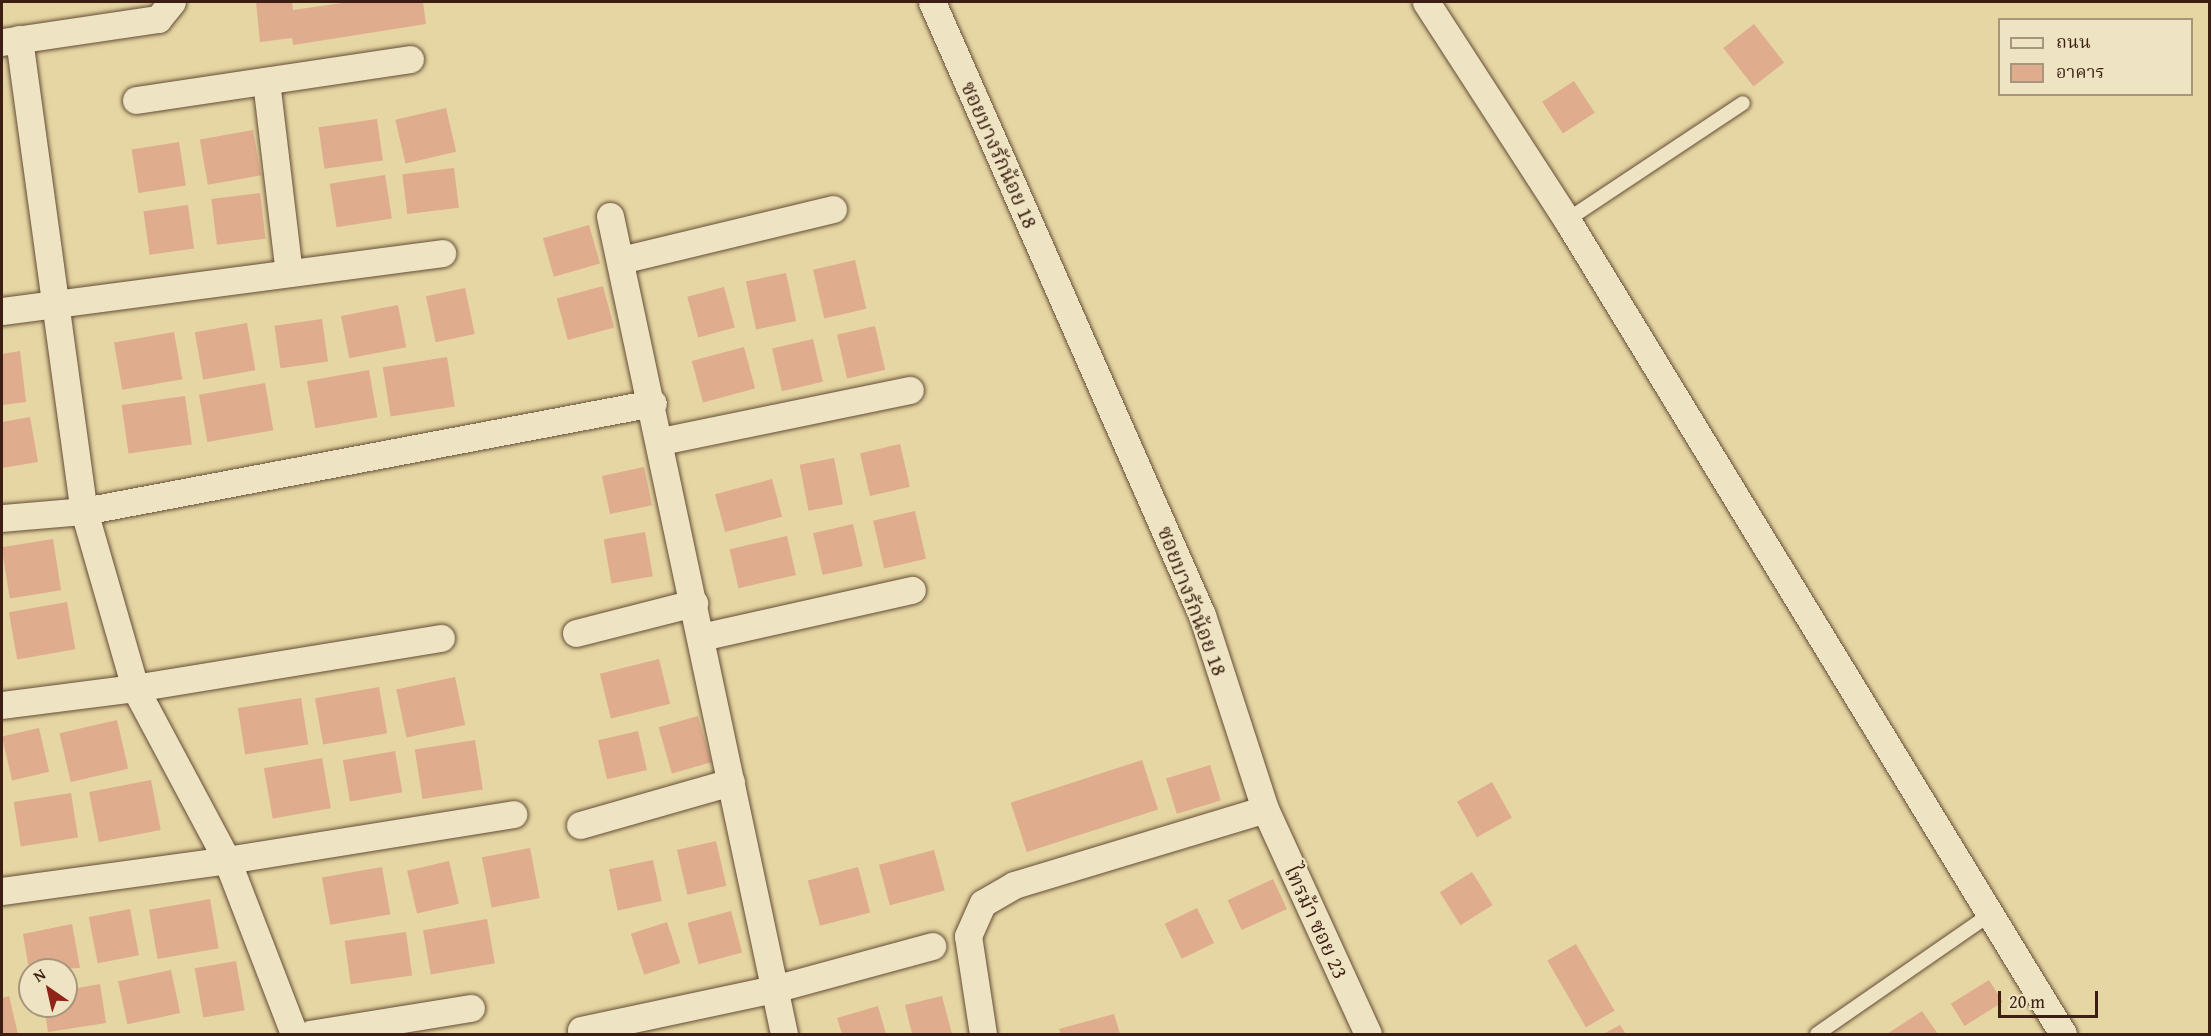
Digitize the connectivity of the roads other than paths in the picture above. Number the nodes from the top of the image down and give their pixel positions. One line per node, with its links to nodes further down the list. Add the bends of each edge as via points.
1 (172, 2): 4 (street, via 158,19)
2 (932, 2): 30 (street, ซอยบางรักน้อย 18, via 1202,615)
3 (1426, 2): 11 (street)
4 (10, 41): 15 (street)
5 (410, 59): 6 (street)
6 (266, 81): 7 (street); 14 (street)
7 (136, 100)
8 (1743, 103): 11 (lane)
9 (833, 208): 13 (street)
10 (610, 216): 13 (street)
11 (1567, 220): 35 (street)
12 (442, 253): 14 (street)
13 (621, 260): 18 (street)
14 (289, 273): 15 (street)
15 (55, 303): 16 (street); 20 (street)
16 (2, 311)
17 (910, 390): 19 (street)
18 (653, 403): 19 (street); 20 (street)
19 (661, 441): 23 (street)
20 (84, 511): 21 (street); 27 (street)
21 (2, 519)
22 (912, 590): 25 (street)
23 (694, 603): 24 (street); 25 (street)
24 (576, 633)
25 (701, 637): 29 (street)
26 (441, 638): 27 (street)
27 (135, 688): 28 (street); 33 (street)
28 (2, 705)
29 (731, 782): 32 (street); 37 (street)
30 (1265, 809): 44 (street, via 1014,885 983,903 968,936); 45 (street, ไทรม้า ซอย 23)
31 (513, 814): 33 (street)
32 (580, 825)
33 (226, 861): 34 (street); 41 (street)
34 (2, 891)
35 (1990, 914): 40 (street); 46 (lane)
36 (932, 946): 37 (street)
37 (774, 989): 39 (street); 43 (street)
38 (471, 1008): 42 (street)
39 (581, 1030)
40 (2062, 1034)
41 (294, 1035)
42 (310, 1035)
43 (784, 1035)
44 (983, 1035)
45 (1368, 1035)
46 (1817, 1035)

